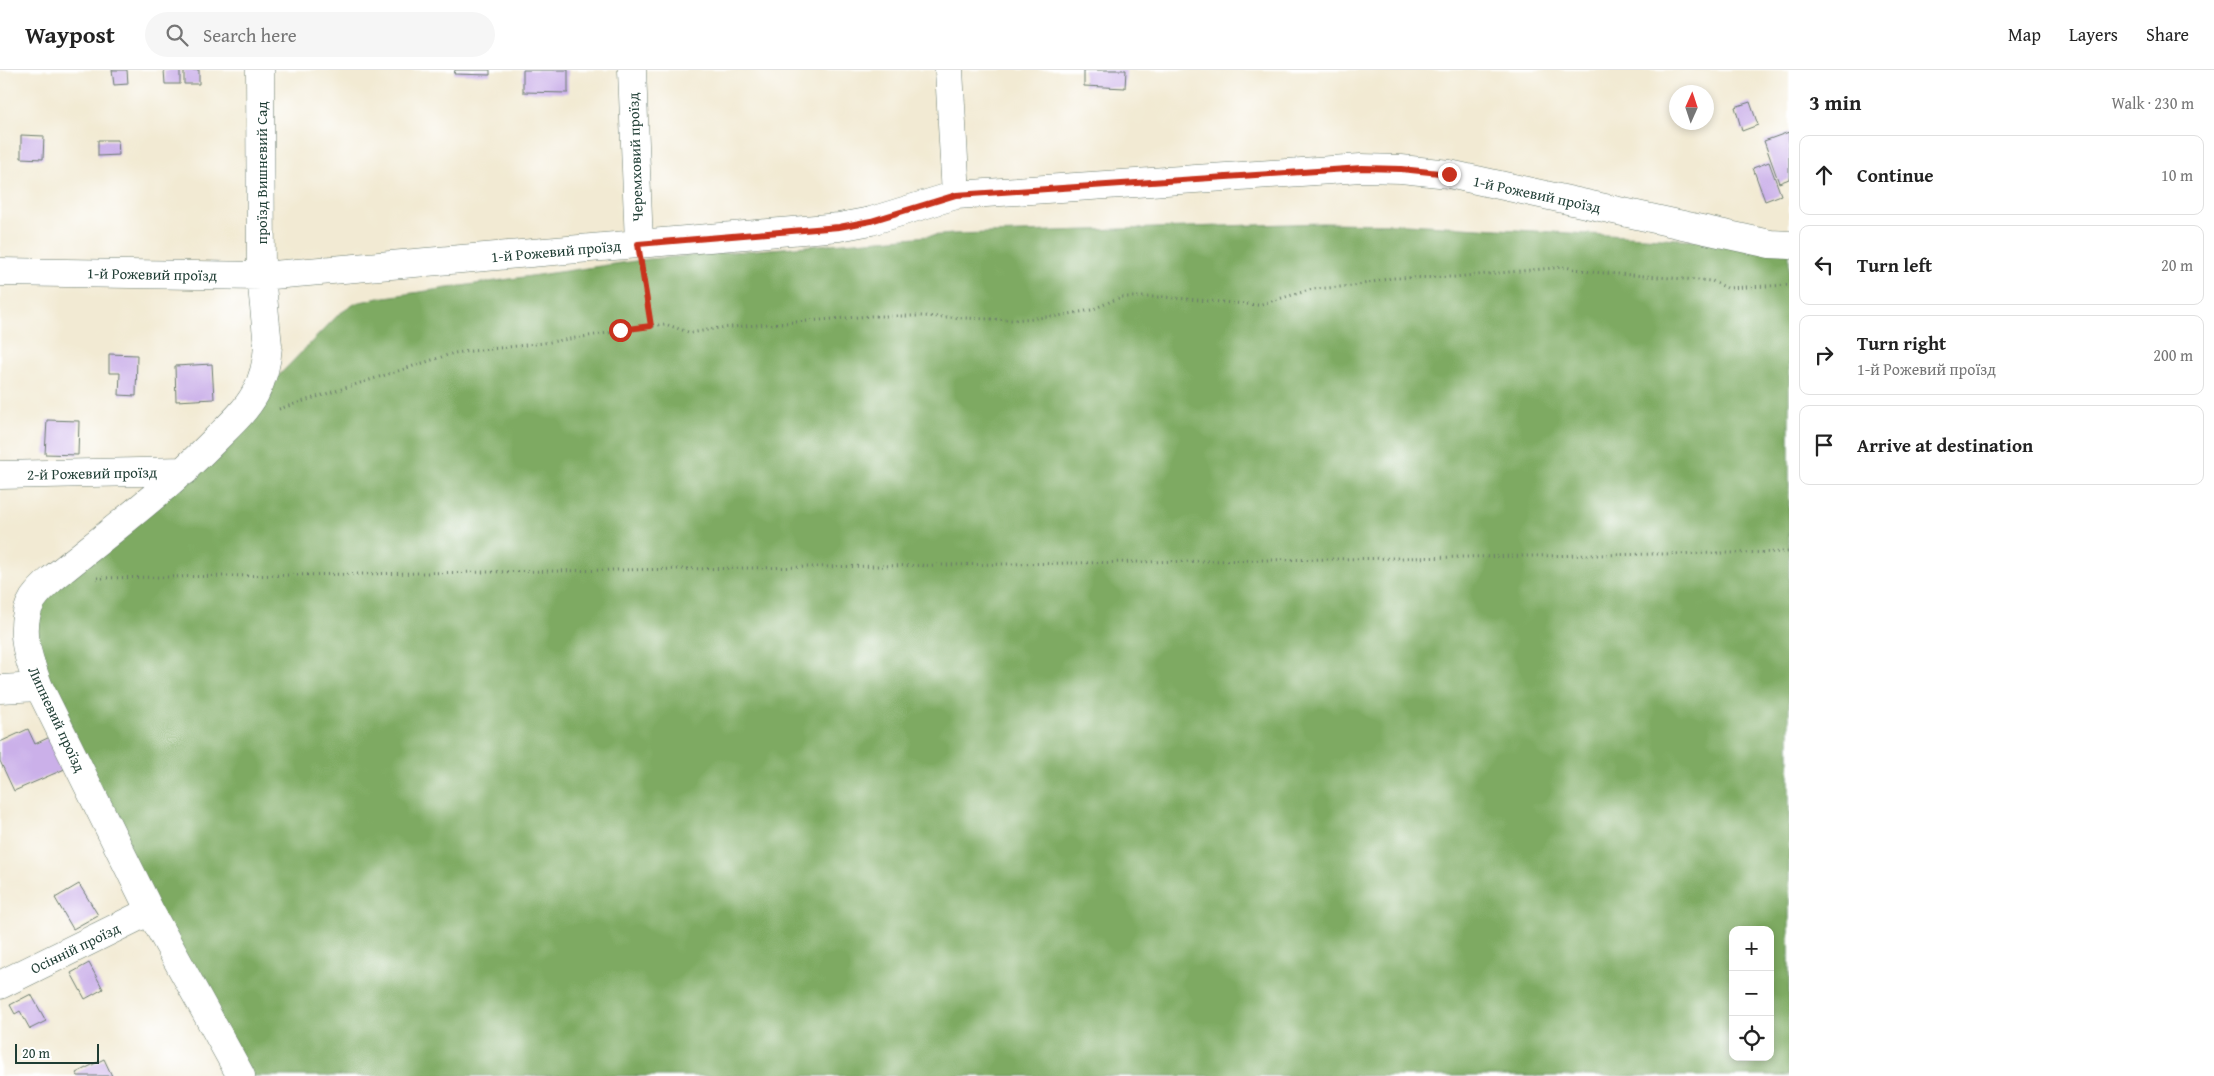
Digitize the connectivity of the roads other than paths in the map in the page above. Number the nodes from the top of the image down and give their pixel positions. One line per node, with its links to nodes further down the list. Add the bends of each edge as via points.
1 (260, 70): 8 (street, проїзд Вишневий Сад)
2 (632, 70): 5 (street, Черемховий проїзд)
3 (949, 70): 4 (street)
4 (956, 195): 5 (street, 1-й Рожевий проїзд, via 871,221 839,227); 6 (street, 1-й Рожевий проїзд, via 1362,168 1401,169 1449,174 1770,244)
5 (638, 244): 8 (street, 1-й Рожевий проїзд)
6 (1789, 245)
7 (0, 272): 8 (street, 1-й Рожевий проїзд)
8 (261, 276): 9 (street, Липневий проїзд, via 267,358 261,381 239,416)
9 (185, 471): 10 (street, 2-й Рожевий проїзд); 11 (street, Липневий проїзд, via 52,579 32,601 26,622)
10 (0, 475)
11 (20, 688): 12 (street); 13 (street, Липневий проїзд)
12 (0, 707)
13 (150, 912): 14 (street, Осінній проїзд); 15 (street, Липневий проїзд)
14 (0, 985)
15 (241, 1076)

